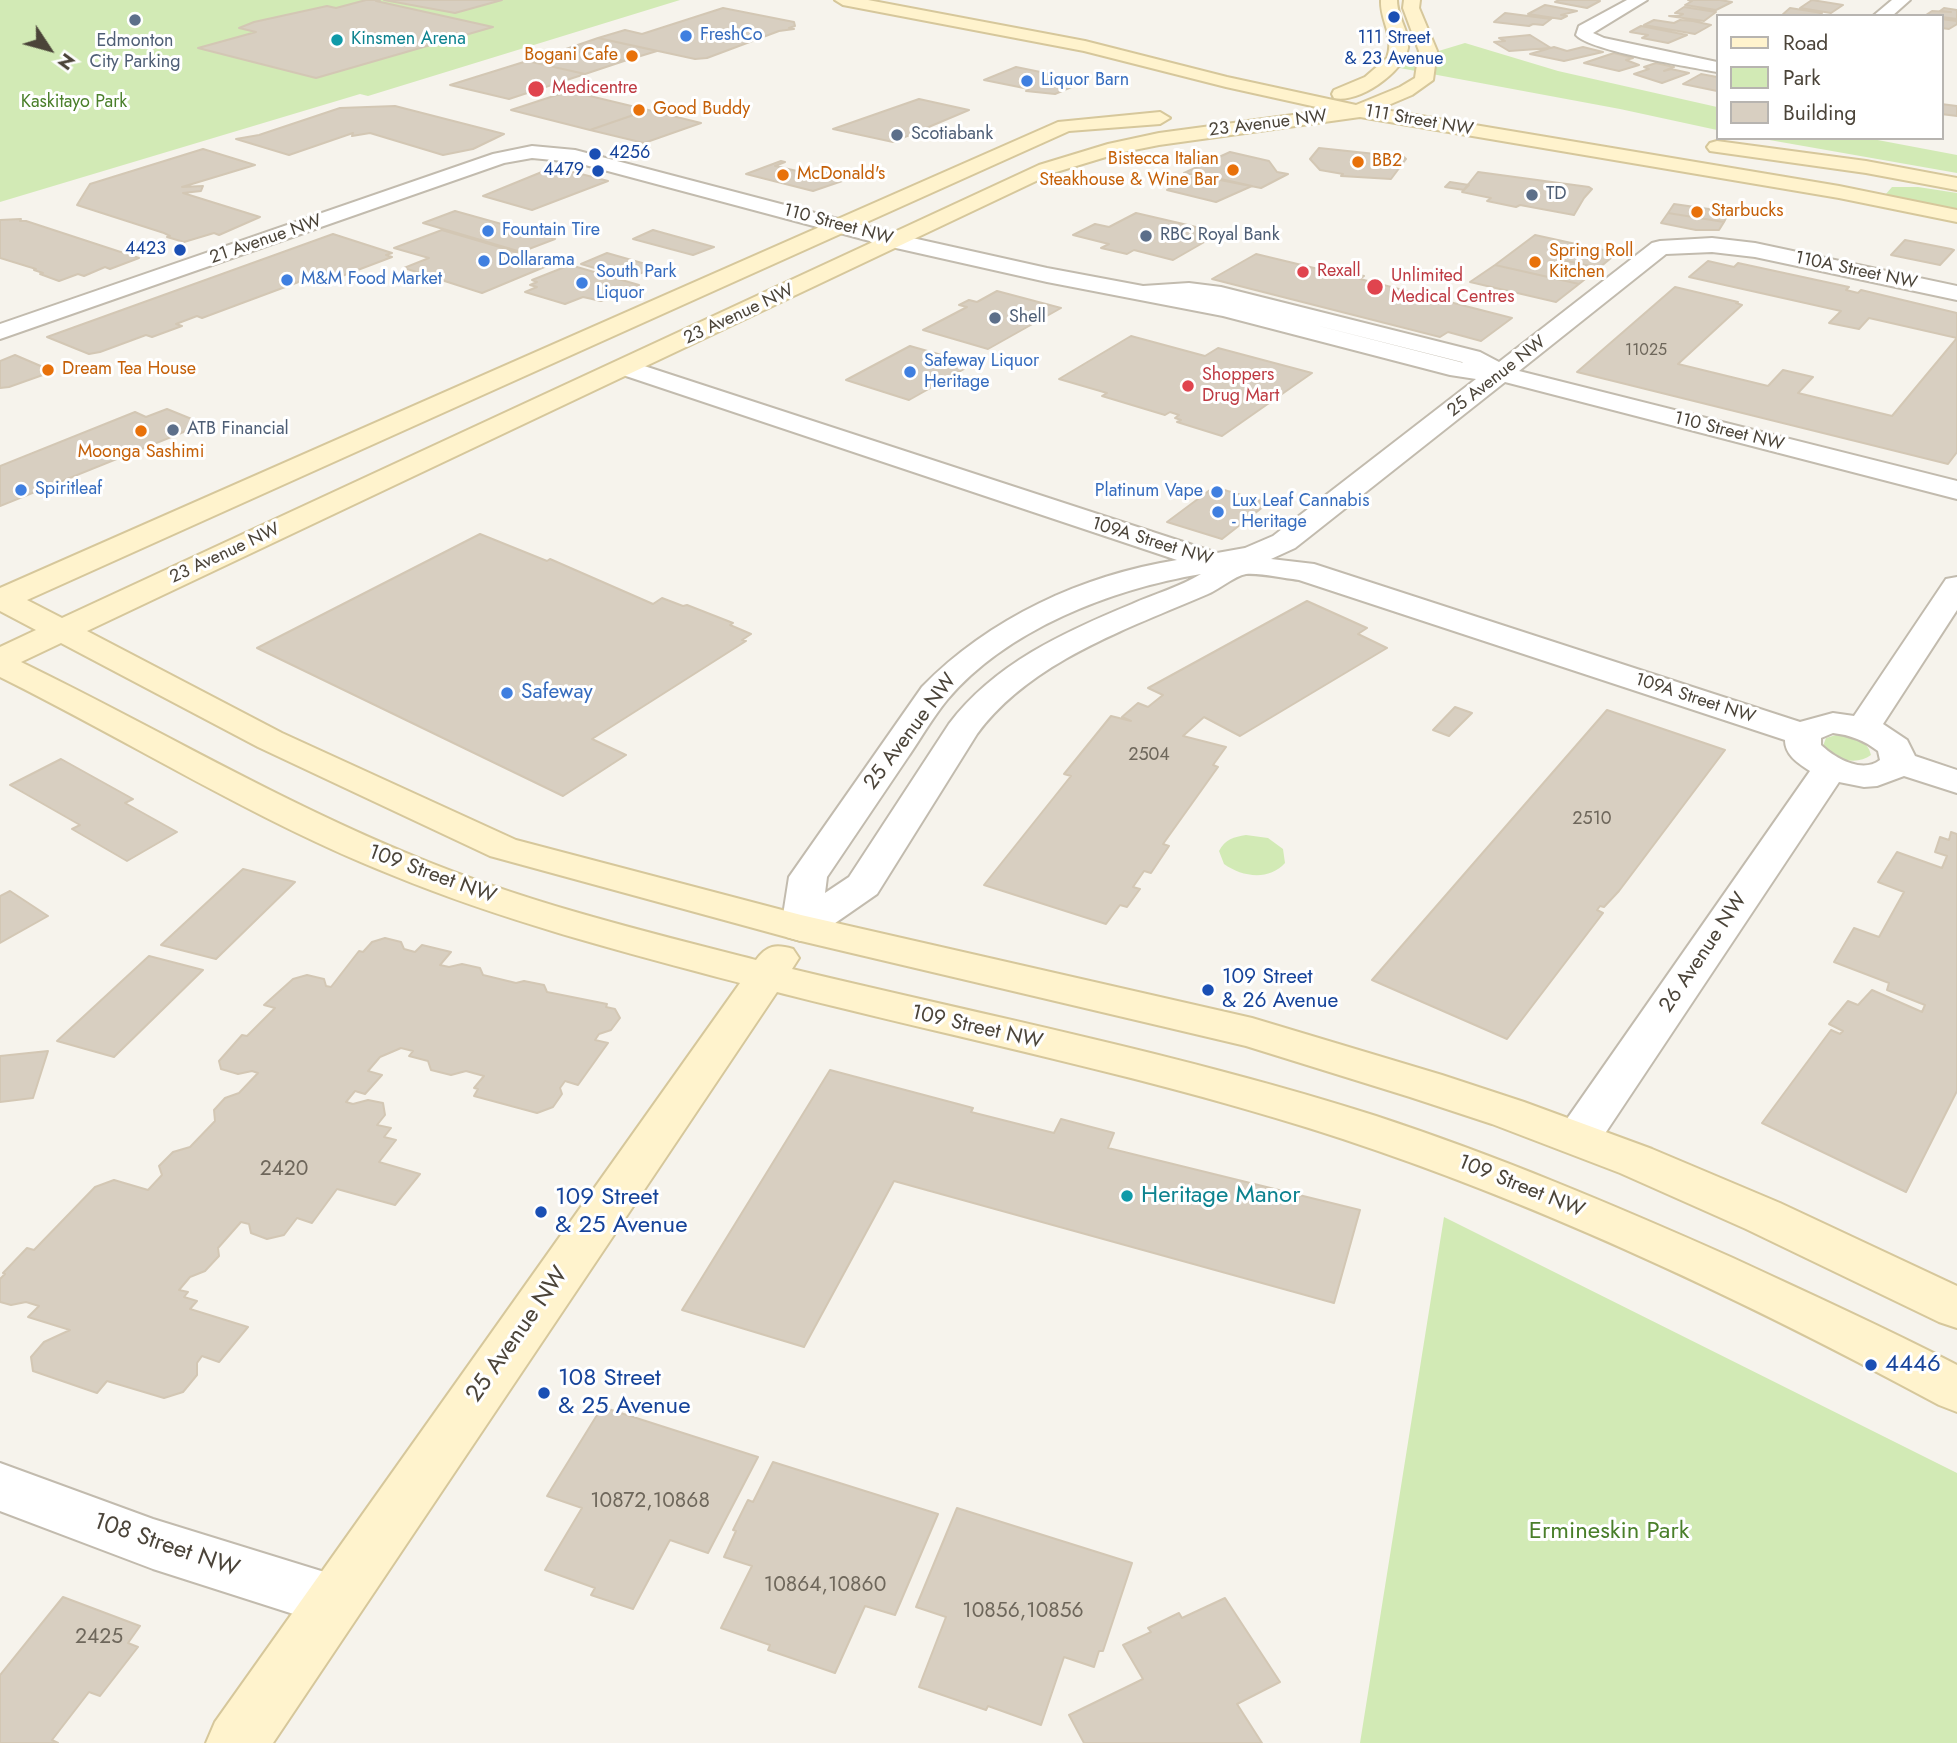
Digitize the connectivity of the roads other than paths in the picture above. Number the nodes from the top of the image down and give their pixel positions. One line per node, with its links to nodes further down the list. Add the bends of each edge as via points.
1 (843, 0): 9 (main road, 111 Street NW, via 1086,46)
2 (885, 0): 11 (main road, 111 Street NW, via 1136,49)
3 (1389, 0): 11 (main road, 23 Avenue NW, via 1388,14 1399,36 1397,58 1382,75)
4 (1412, 0): 12 (main road, 23 Avenue NW, via 1429,51 1424,80)
5 (1639, 0): 8 (street, via 1585,30 1584,35 1599,43)
6 (1902, 0): 7 (street)
7 (1884, 14)
8 (1716, 67)
9 (1183, 71): 10 (main road, via 1211,88); 11 (main road, 111 Street NW)
10 (1212, 98)
11 (1326, 99): 12 (main road, 111 Street NW); 13 (main road, 23 Avenue NW)
12 (1369, 107): 14 (main road, 111 Street NW); 18 (main road, 111 Street NW); 20 (main road, 23 Avenue NW, via 1115,148 1046,169)
13 (1055, 130): 19 (main road, 23 Avenue NW); 20 (main road, via 1060,136 893,225 887,232)
14 (1650, 141)
15 (1700, 145): 17 (main road)
16 (533, 152): 19 (street, 110 Street NW, via 575,156); 23 (street, 21 Avenue NW, via 488,162)
17 (1957, 184)
18 (1957, 216)
19 (838, 225): 20 (street, 110 Street NW); 25 (main road, 23 Avenue NW)
20 (896, 241): 24 (main road, 23 Avenue NW); 26 (street, 110 Street NW, via 1225,309 1459,370)
21 (1755, 250): 22 (street, 110A Street NW); 26 (street, 25 Avenue NW, via 1712,245 1660,248)
22 (1957, 293)
23 (0, 332)
24 (626, 368): 29 (main road, 23 Avenue NW); 30 (street, 109A Street NW)
25 (518, 370): 27 (main road, 23 Avenue NW); 29 (main road, via 526,372 530,384 512,400 288,511)
26 (1502, 374): 28 (street, 110 Street NW); 30 (street, 25 Avenue NW, via 1284,542)
27 (456, 398): 32 (main road, 23 Avenue NW); 33 (main road, via 390,443)
28 (1957, 490)
29 (261, 537): 33 (main road, 23 Avenue NW)
30 (1234, 561): 38 (street, 109A Street NW, via 1303,571); 42 (street, 25 Avenue NW, via 1206,584 1070,643 1004,686 961,731 863,885); 42 (street, 25 Avenue NW, via 1146,574 1082,597 1011,631 960,667 934,694 807,877)
31 (1957, 586): 37 (street)
32 (0, 599): 33 (main road)
33 (47, 623): 34 (main road); 35 (main road, 23 Avenue NW); 42 (main road, via 270,740 503,848)
34 (0, 639)
35 (0, 659)
36 (0, 664): 43 (main road, 109 Street NW, via 304,822 387,860 605,933)
37 (1863, 728): 38 (street, via 1833,723); 39 (street, via 1895,747)
38 (1803, 734): 40 (street, via 1803,748)
39 (1898, 762): 40 (street, via 1873,775); 41 (street)
40 (1830, 768): 44 (street, 26 Avenue NW)
41 (1957, 782)
42 (801, 928): 43 (main road, 25 Avenue NW); 44 (main road, via 1252,1033)
43 (765, 977): 46 (main road, 109 Street NW, via 1179,1078 1403,1142 1575,1208 1794,1308); 48 (main road, 25 Avenue NW)
44 (1578, 1138): 45 (main road, via 1763,1216)
45 (1957, 1308)
46 (1957, 1390)
47 (0, 1487): 48 (street, 108 Street NW, via 153,1544)
48 (334, 1601): 49 (main road, 25 Avenue NW)
49 (237, 1743)

